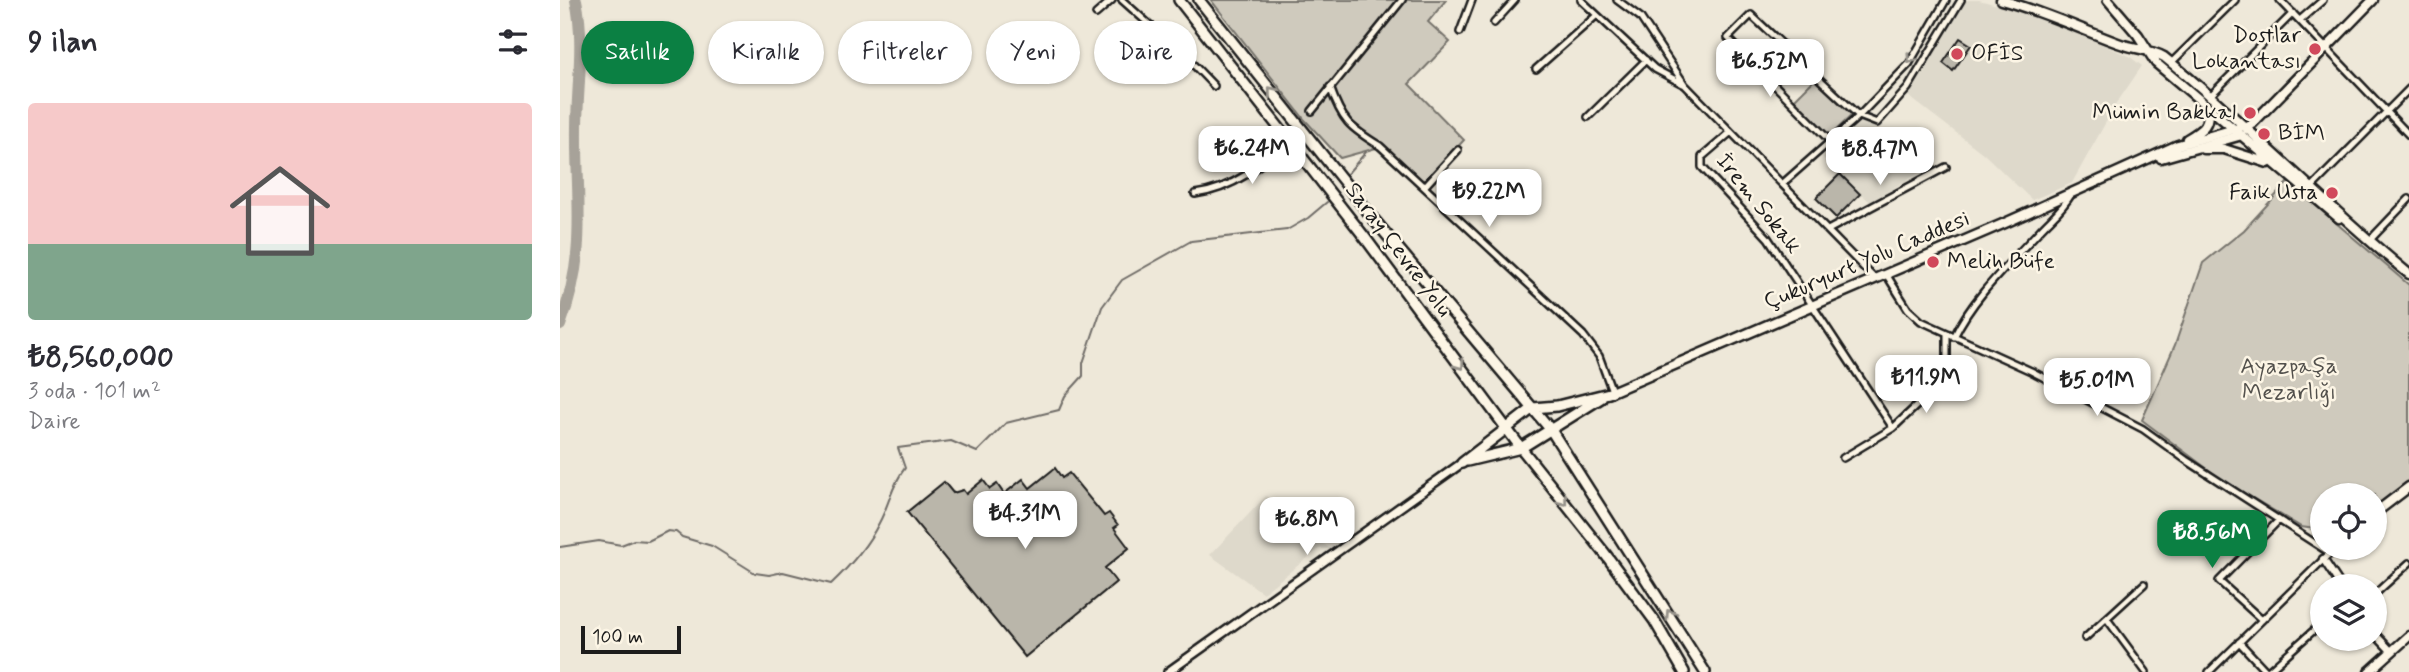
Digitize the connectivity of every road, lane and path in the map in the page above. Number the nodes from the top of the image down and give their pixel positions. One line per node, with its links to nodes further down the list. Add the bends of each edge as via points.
1 (1112, 0): 19 (street)
2 (1122, 0): 31 (street)
3 (1179, 0): 47 (highway, Saray Çevre Yolu)
4 (1199, 0): 70 (highway, Saray Çevre Yolu, one-way to 4, via 1376,222)
5 (1402, 0): 32 (street)
6 (1472, 0): 23 (street)
7 (1515, 0): 22 (street)
8 (1581, 0): 20 (street)
9 (1617, 0): 30 (street, via 1640,17)
10 (1946, 0): 29 (street, one-way to 29, via 1909,64)
11 (1961, 0): 34 (street)
12 (2001, 0): 24 (main road, via 2041,10 2117,43)
13 (2108, 0): 24 (main road)
14 (2235, 0): 27 (street)
15 (2280, 0): 18 (street)
16 (2323, 0): 21 (street)
17 (2373, 0): 25 (main road)
18 (2293, 13): 21 (street); 35 (street)
19 (1096, 14)
20 (1597, 15): 26 (street); 28 (street)
21 (2300, 20): 25 (street)
22 (1494, 23)
23 (1460, 32)
24 (2144, 48): 27 (main road); 36 (main road)
25 (2326, 48): 38 (street); 42 (main road)
26 (1646, 60): 30 (street); 40 (street)
27 (2171, 63): 35 (main road)
28 (1536, 69)
29 (1892, 82): 34 (street); 39 (street)
30 (1685, 85): 44 (street)
31 (1214, 86)
32 (1330, 87): 37 (street); 56 (street, via 1340,116)
33 (2409, 89): 38 (street)
34 (1904, 92): 39 (street, via 1877,123)
35 (2209, 97): 41 (main road)
36 (2207, 107): 43 (main road); 49 (main road, Çukuryurt Yolu Caddesi, via 2206,127)
37 (1312, 111)
38 (2387, 111): 45 (street); 57 (street)
39 (1859, 116): 48 (street); 48 (street, via 1751,15 1728,38)
40 (1588, 117)
41 (2242, 126): 42 (main road, Çukuryurt Yolu Caddesi); 43 (main road, Çukuryurt Yolu Caddesi)
42 (2251, 128): 46 (main road, Çukuryurt Yolu Caddesi); 57 (main road)
43 (2232, 129): 46 (main road); 49 (main road, Çukuryurt Yolu Caddesi)
44 (1731, 132): 55 (street); 66 (street, İrem Sokak, via 1702,157 1702,167 1768,237)
45 (2409, 135)
46 (2240, 136): 50 (main road, Çukuryurt Yolu Caddesi); 54 (main road)
47 (1288, 139): 59 (street, via 1269,159 1235,182 1218,191); 71 (highway, Saray Çevre Yolu, one-way to 71)
48 (1832, 142): 55 (street)
49 (2178, 145): 52 (main road, Çukuryurt Yolu Caddesi)
50 (2193, 149): 52 (main road, Çukuryurt Yolu Caddesi); 54 (main road, Çukuryurt Yolu Caddesi, via 2224,149)
51 (1458, 150): 56 (street)
52 (2141, 163): 58 (main road, Çukuryurt Yolu Caddesi)
53 (1946, 167): 61 (street)
54 (2279, 169): 62 (main road)
55 (1782, 184): 61 (street)
56 (1424, 187): 69 (street, via 1583,335 1599,356)
57 (2312, 187): 62 (main road)
58 (2072, 193): 63 (main road, Çukuryurt Yolu Caddesi); 68 (street, via 2063,210 1979,299)
59 (1195, 194)
60 (2409, 199): 62 (street)
61 (1828, 230): 65 (street)
62 (2369, 241): 64 (main road)
63 (1886, 274): 65 (main road, Çukuryurt Yolu Caddesi); 67 (street, via 1908,309)
64 (2409, 274)
65 (1875, 279): 66 (main road, Çukuryurt Yolu Caddesi)
66 (1812, 305): 69 (main road, Çukuryurt Yolu Caddesi); 72 (street, İrem Sokak)
67 (1947, 334): 68 (street); 72 (street, via 1947,369 1928,395)
68 (1954, 337): 79 (street, via 2124,418)
69 (1610, 392): 70 (highway); 73 (highway)
70 (1533, 408): 71 (highway); 73 (highway, Saray Çevre Yolu)
71 (1506, 426): 74 (highway, Saray Çevre Yolu); 76 (highway)
72 (1893, 428): 75 (street)
73 (1551, 430): 74 (highway); 95 (highway, one-way to 73)
74 (1521, 448): 76 (highway); 94 (highway, one-way to 94, via 1654,620)
75 (1843, 458)
76 (1462, 463): 93 (main road)
77 (2409, 486): 78 (main road)
78 (2387, 503)
79 (2279, 520): 80 (street); 86 (street, via 2219,581)
80 (2310, 540)
81 (2322, 560): 86 (street)
82 (2409, 563): 83 (street)
83 (2387, 583)
84 (2144, 584): 85 (street)
85 (2107, 619): 89 (street); 96 (street)
86 (2262, 620): 90 (street)
87 (2310, 634): 98 (street)
88 (2409, 636): 92 (main road)
89 (2085, 638)
90 (2239, 642): 97 (street); 98 (street)
91 (2387, 647): 92 (street)
92 (2392, 652): 99 (main road)
93 (1168, 672)
94 (1684, 672)
95 (1705, 672)
96 (2146, 672)
97 (2208, 672)
98 (2267, 672)
99 (2368, 672)

